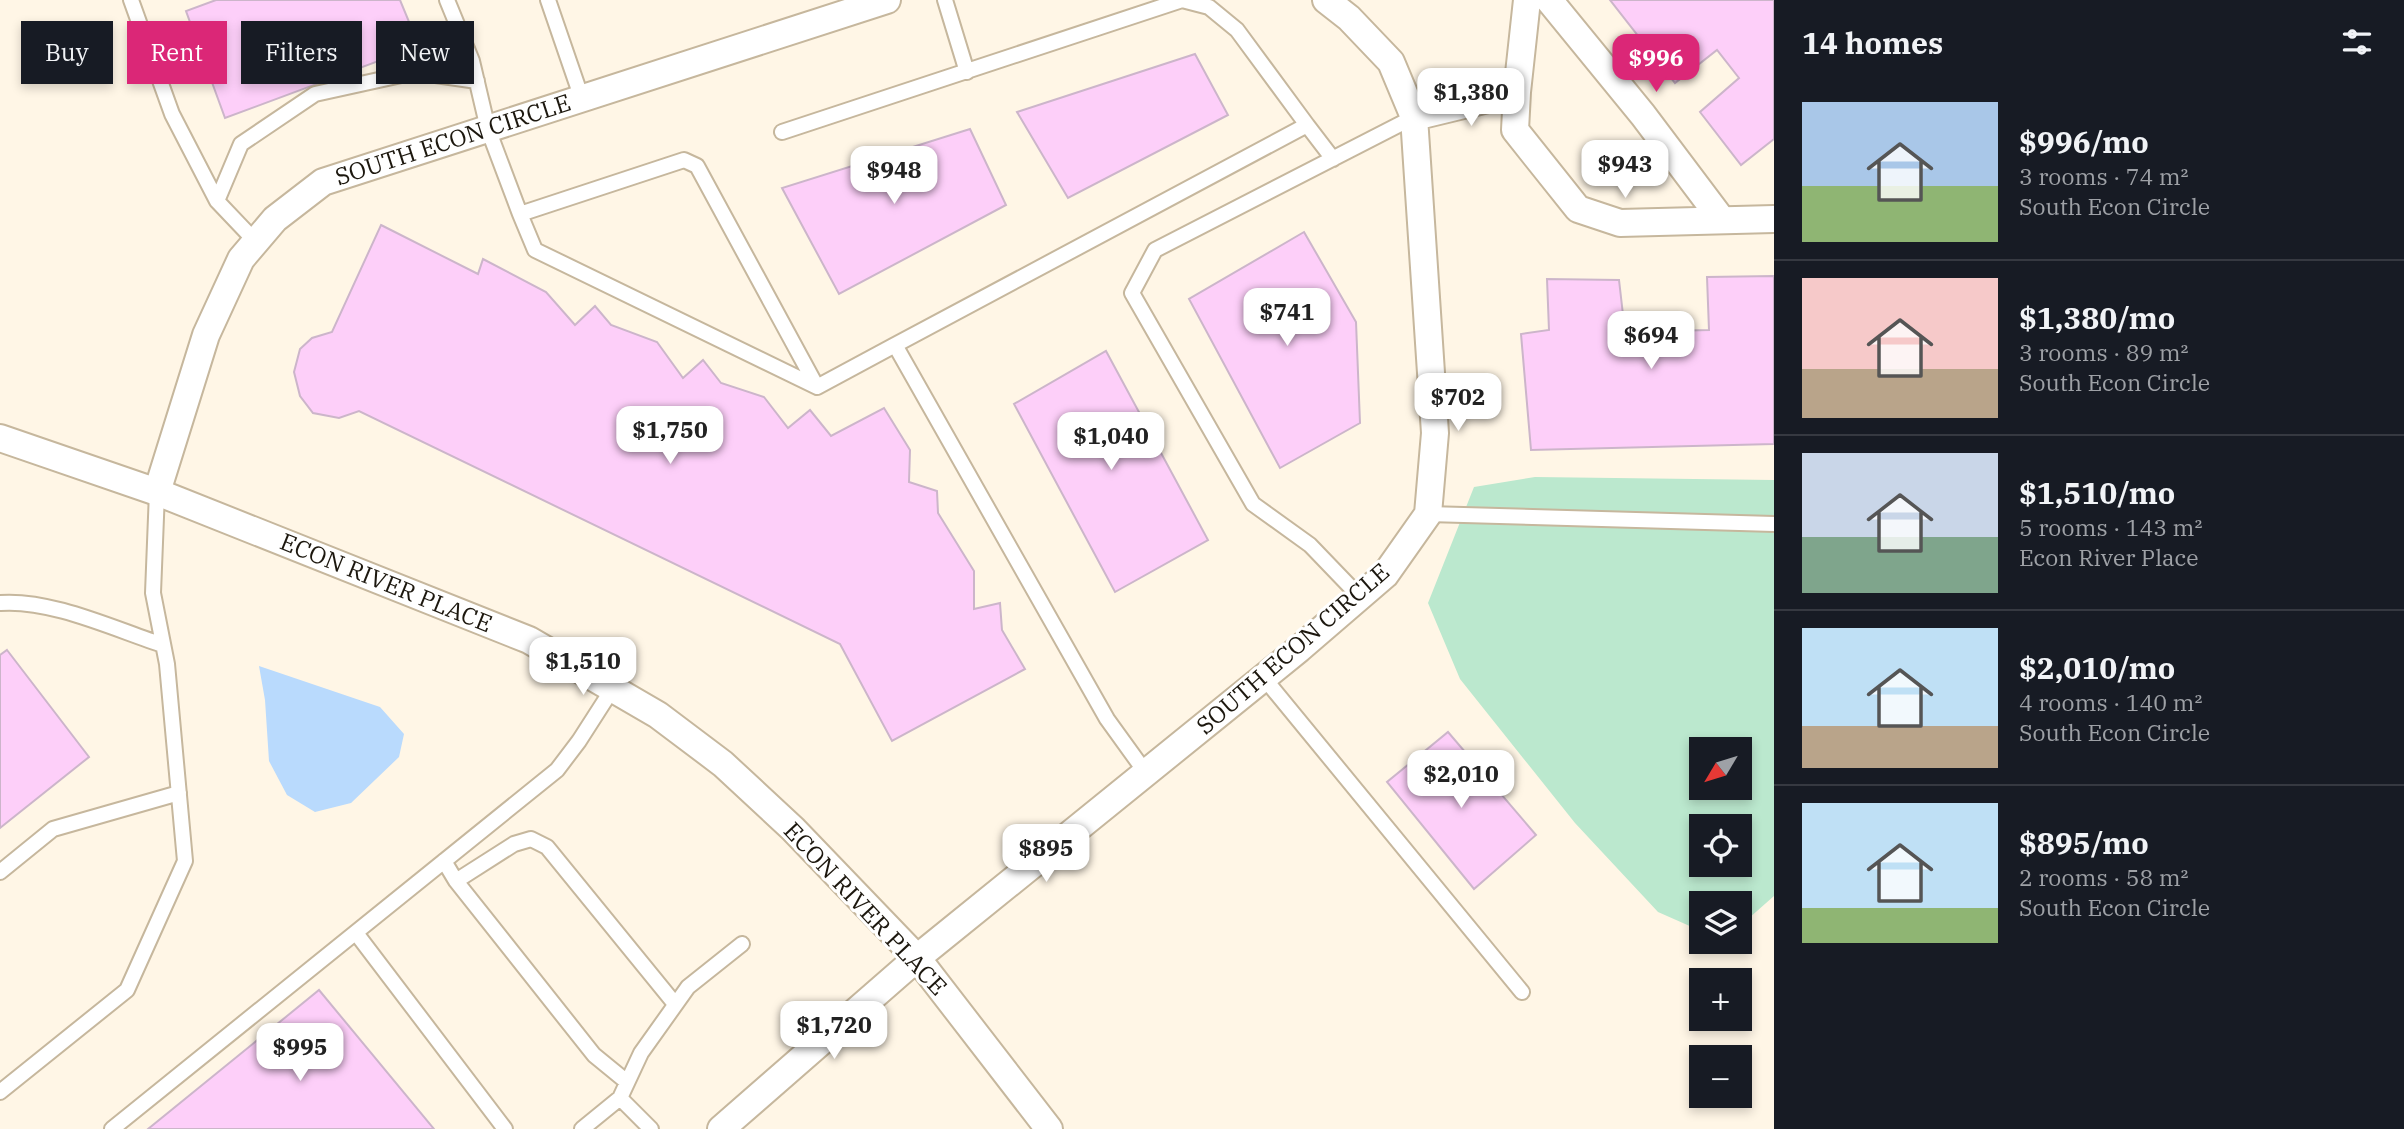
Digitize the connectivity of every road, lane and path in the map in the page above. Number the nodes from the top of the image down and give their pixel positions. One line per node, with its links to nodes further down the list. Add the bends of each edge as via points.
1 (131, 0): 18 (lane, via 172,114)
2 (447, 0): 10 (lane)
3 (548, 0): 12 (lane)
4 (887, 0): 12 (street, SOUTH ECON CIRCLE)
5 (945, 0): 9 (lane)
6 (1326, 0): 13 (street, via 1391,62)
7 (1527, 0): 11 (street)
8 (1549, 0): 21 (street)
9 (967, 72): 14 (lane, via 1182,0 1209,7 1237,30); 16 (lane)
10 (477, 81): 15 (lane); 18 (lane, via 415,72 315,94 241,144)
11 (1517, 92): 13 (street); 21 (street, via 1515,130 1578,209 1620,223)
12 (582, 99): 15 (street, SOUTH ECON CIRCLE)
13 (1414, 117): 17 (lane); 27 (street, via 1435,433)
14 (1307, 125): 17 (lane); 23 (lane)
15 (488, 129): 19 (lane); 22 (street, SOUTH ECON CIRCLE, via 323,182 275,219)
16 (782, 132)
17 (1333, 159): 29 (lane, via 1155,250 1132,293 1253,504 1310,545)
18 (217, 201): 22 (lane)
19 (520, 214): 24 (lane, via 535,250); 24 (lane, via 684,159 697,166)
20 (1774, 219): 21 (street)
21 (1722, 220)
22 (256, 242): 26 (street, SOUTH ECON CIRCLE, via 242,259 206,335)
23 (895, 345): 24 (lane); 34 (lane, via 1107,719)
24 (817, 387)
25 (0, 438): 26 (street, ECON RIVER PLACE)
26 (157, 492): 31 (lane, via 153,593); 33 (street, ECON RIVER PLACE, via 529,640)
27 (1428, 514): 28 (lane); 29 (street, SOUTH ECON CIRCLE, via 1385,575)
28 (1774, 524)
29 (1360, 597): 32 (street, SOUTH ECON CIRCLE)
30 (0, 603): 31 (lane, via 60,611)
31 (163, 645): 35 (lane)
32 (1264, 678): 34 (street, SOUTH ECON CIRCLE); 42 (lane)
33 (613, 688): 36 (lane, via 557,770); 41 (street, ECON RIVER PLACE, via 659,715 723,764 793,829)
34 (1146, 773): 41 (street, SOUTH ECON CIRCLE)
35 (179, 793): 37 (lane, via 53,829); 45 (lane, via 185,861 127,990)
36 (444, 861): 38 (lane); 39 (lane)
37 (0, 872)
38 (456, 881): 43 (lane, via 514,844 531,839 547,847); 44 (lane, via 594,1055)
39 (356, 933): 47 (lane); 48 (lane)
40 (742, 944): 43 (lane, via 688,987)
41 (917, 958): 51 (street, SOUTH ECON CIRCLE); 52 (street, ECON RIVER PLACE)
42 (1522, 992)
43 (675, 1004): 44 (lane)
44 (627, 1082): 46 (lane)
45 (0, 1092)
46 (620, 1098): 49 (lane); 50 (lane)
47 (112, 1129)
48 (505, 1129)
49 (582, 1129)
50 (651, 1129)
51 (721, 1129)
52 (1049, 1129)

